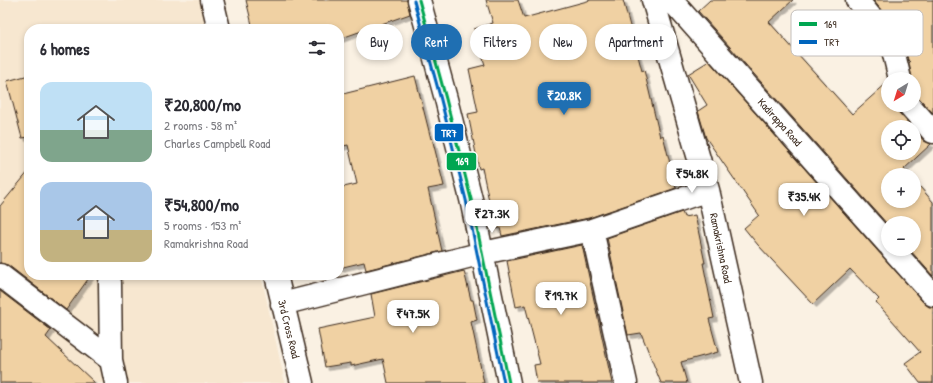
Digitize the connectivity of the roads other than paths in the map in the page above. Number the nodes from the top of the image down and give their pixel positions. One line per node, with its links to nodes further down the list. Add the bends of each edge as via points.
1 (212, 0): 7 (street)
2 (419, 0): 15 (street, via 448,106)
3 (653, 0): 12 (street, Ramakrishna Road)
4 (672, 0): 14 (street, Kadirappa Road)
5 (856, 0): 6 (street)
6 (864, 10)
7 (218, 24)
8 (894, 56): 9 (street)
9 (898, 72)
10 (915, 112): 11 (street)
11 (933, 132)
12 (708, 190): 13 (street); 27 (street, Ramakrishna Road)
13 (592, 230): 15 (street); 26 (street)
14 (881, 236)
15 (483, 253): 21 (street); 25 (street)
16 (898, 256): 20 (street)
17 (0, 275): 22 (street)
18 (277, 280): 21 (street, 3rd Cross Road)
19 (110, 283): 22 (street)
20 (933, 295)
21 (282, 304): 24 (street, 3rd Cross Road)
22 (111, 360): 23 (street)
23 (116, 383)
24 (302, 383)
25 (509, 383)
26 (626, 383)
27 (751, 383)

